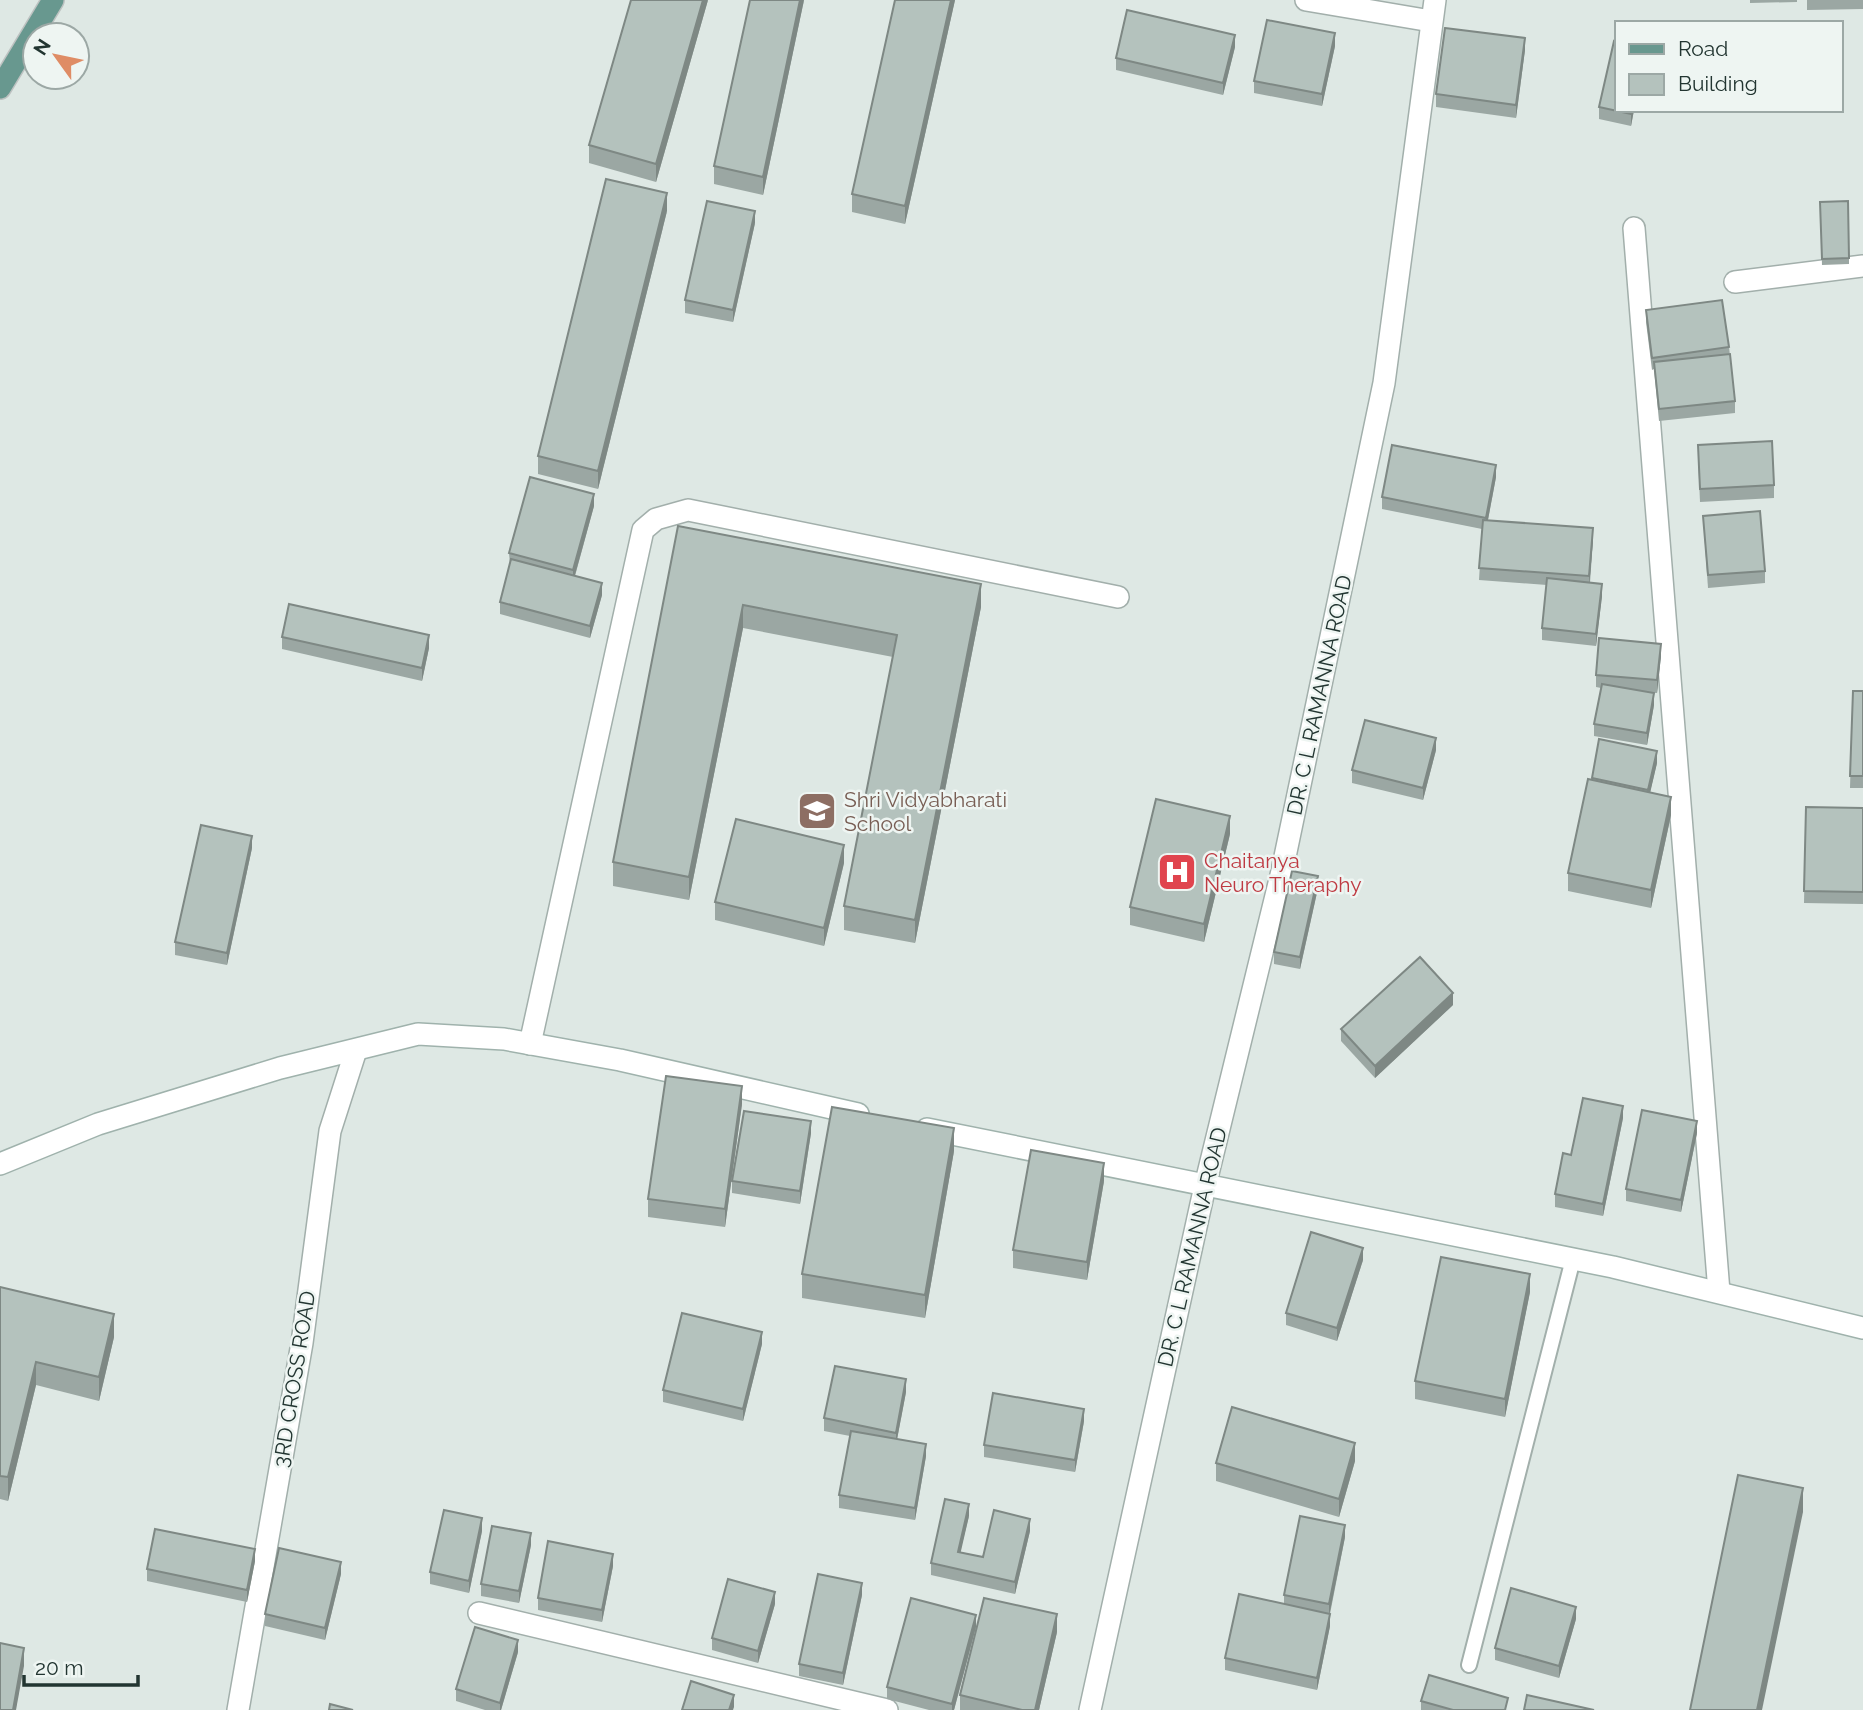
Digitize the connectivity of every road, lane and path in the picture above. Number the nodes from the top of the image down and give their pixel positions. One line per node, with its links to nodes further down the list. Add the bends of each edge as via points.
1 (53, 0): 4 (main road)
2 (1306, 0): 3 (street)
3 (1433, 10): 14 (street, DR. C L RAMANNA ROAD, via 1384,383 1282,871)
4 (0, 88)
5 (1634, 228): 16 (street)
6 (1863, 266): 7 (street)
7 (1735, 282)
8 (1118, 597): 9 (street, via 688,510 656,519 643,530)
9 (530, 1044): 10 (street, via 418,1034); 11 (street)
10 (356, 1049): 13 (street, via 98,1124); 20 (street, 3RD CROSS ROAD, via 330,1131 302,1343)
11 (881, 1119)
12 (909, 1125): 14 (street)
13 (0, 1164)
14 (1205, 1186): 15 (street); 22 (street, DR. C L RAMANNA ROAD)
15 (1573, 1259): 16 (street); 19 (lane)
16 (1719, 1292): 17 (street)
17 (1863, 1328)
18 (479, 1613): 21 (street)
19 (1469, 1665)
20 (238, 1710)
21 (887, 1710)
22 (1090, 1710)

